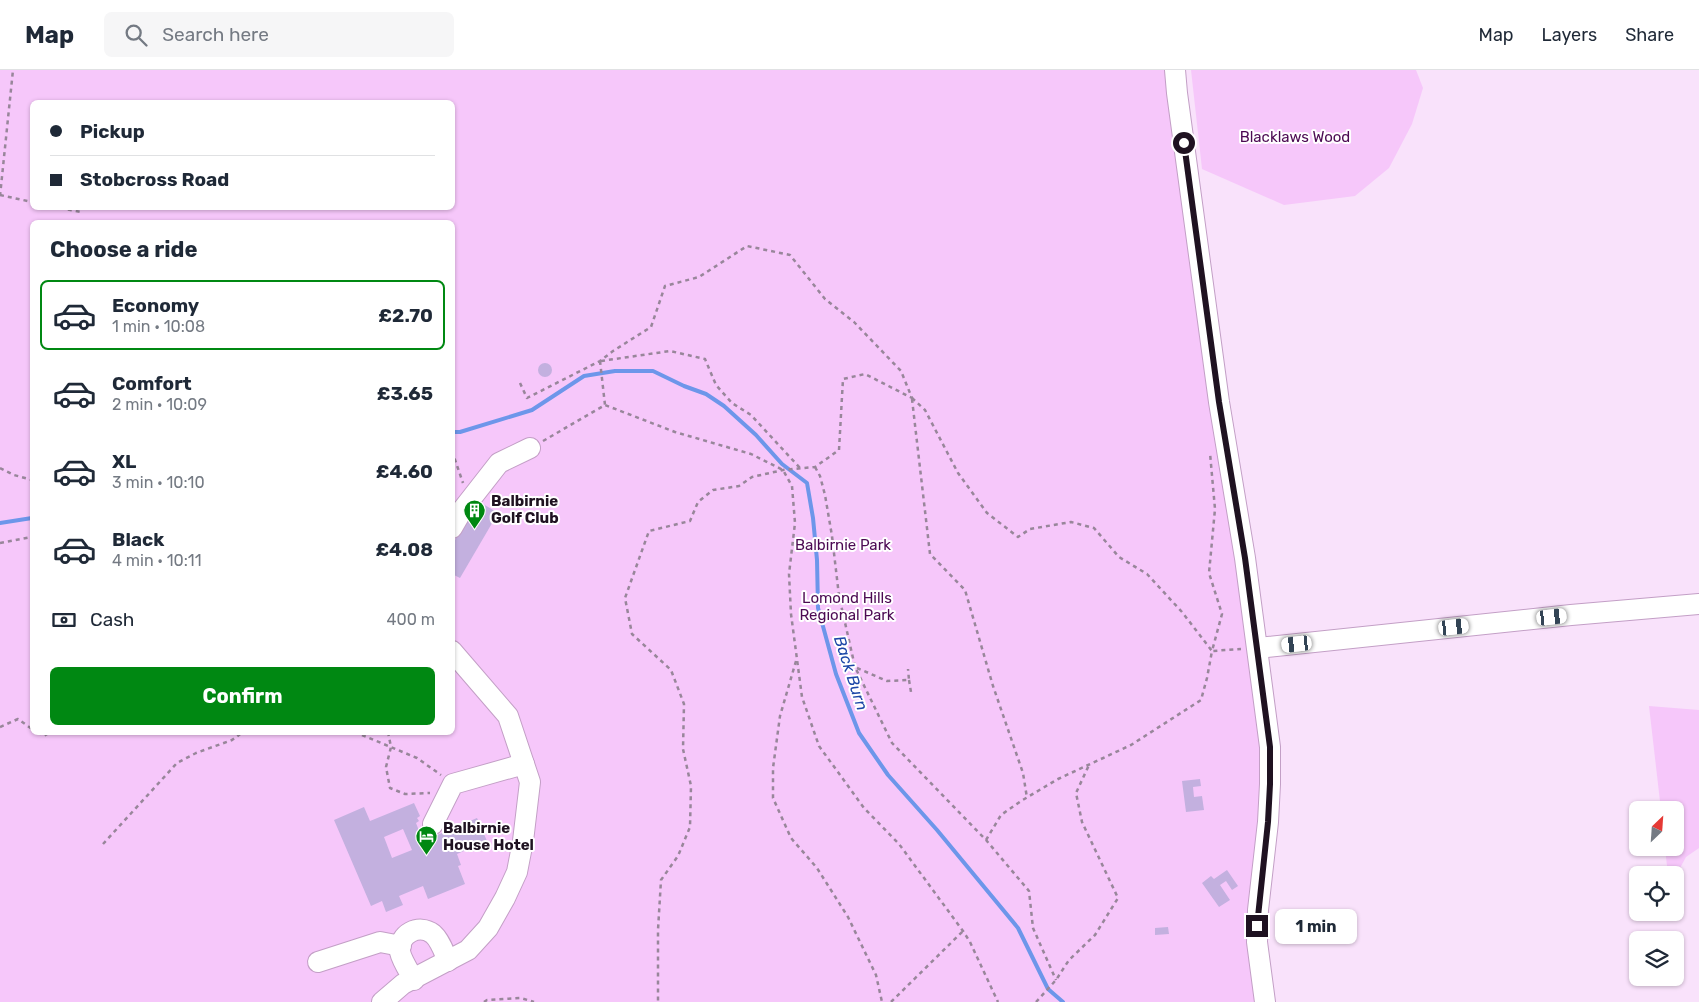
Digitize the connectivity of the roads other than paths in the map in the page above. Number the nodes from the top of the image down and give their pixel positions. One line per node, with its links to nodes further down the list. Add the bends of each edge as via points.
1 (1175, 70): 5 (street, via 1219,402)
2 (530, 448): 3 (street, via 499,463)
3 (455, 524)
4 (1699, 604): 5 (street)
5 (1258, 648): 14 (street, via 1270,747 1268,822 1257,934)
6 (455, 654): 7 (street, via 508,716)
7 (524, 764): 8 (street, via 453,784); 10 (street, via 530,782 517,872 488,928 468,950)
8 (433, 824)
9 (400, 946): 10 (street, via 414,930 429,932 439,941); 11 (street, via 380,942); 12 (street, via 400,953)
10 (448, 961): 12 (street)
11 (318, 962)
12 (414, 980): 13 (street, via 403,984)
13 (382, 1002)
14 (1265, 1002)

